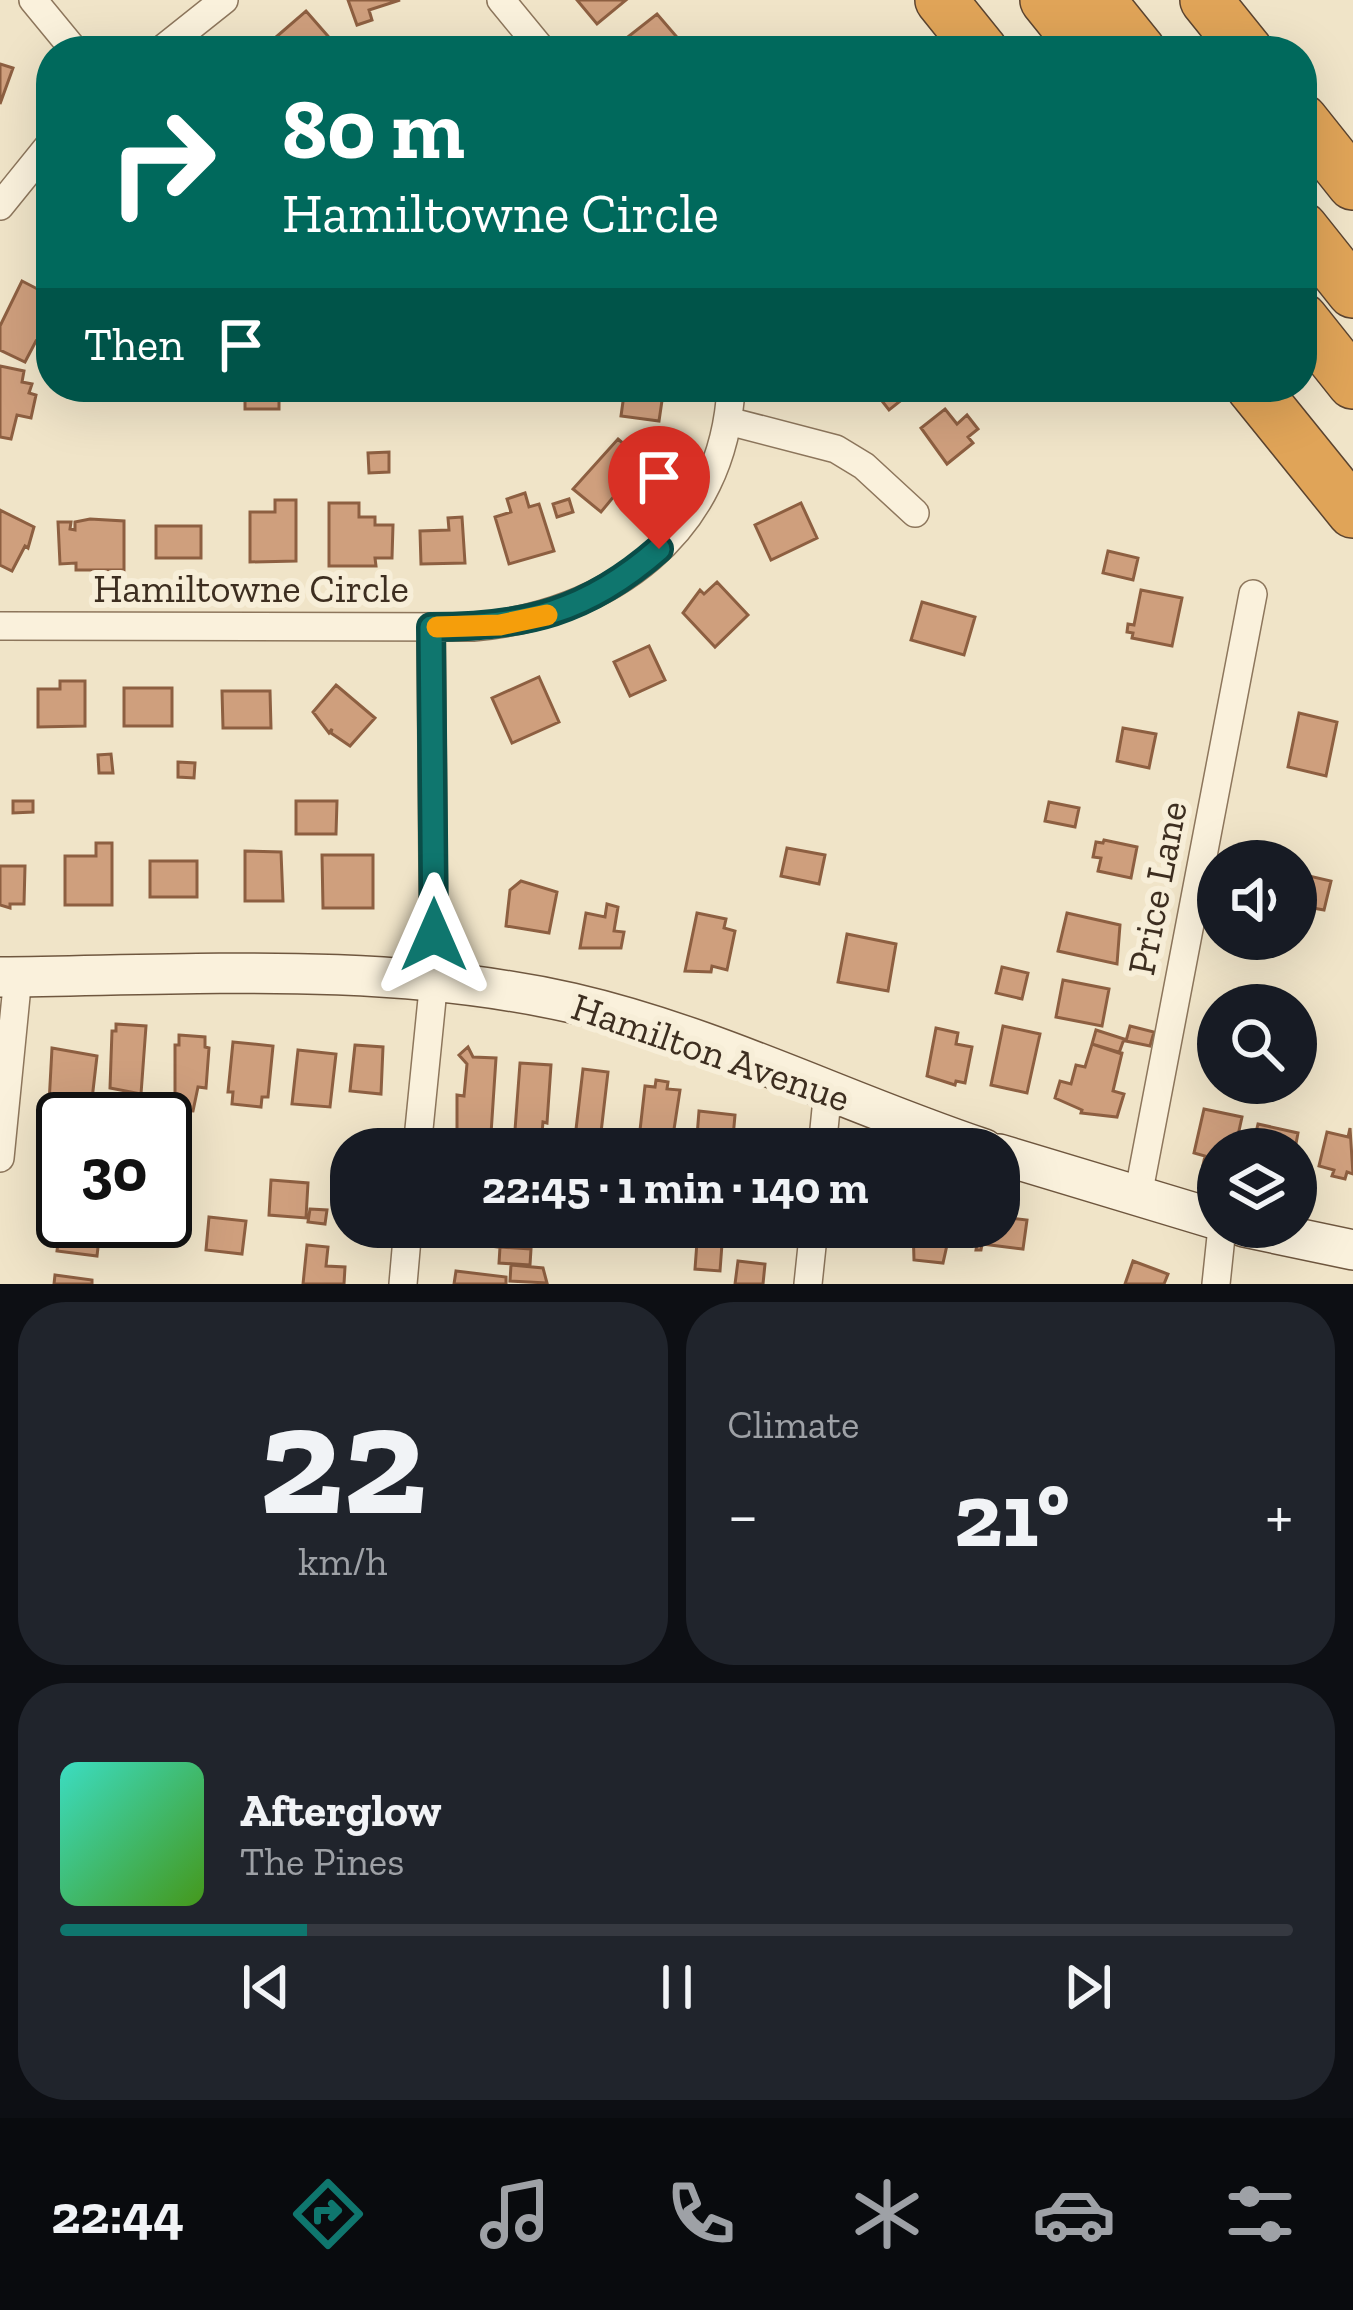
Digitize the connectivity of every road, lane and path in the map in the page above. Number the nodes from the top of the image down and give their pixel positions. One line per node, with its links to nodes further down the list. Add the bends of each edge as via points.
1 (33, 0): 9 (street)
2 (224, 0): 10 (street)
3 (501, 0): 11 (street)
4 (940, 0): 12 (highway)
5 (1046, 0): 13 (highway)
6 (1099, 0): 14 (highway)
7 (1122, 0): 15 (highway)
8 (1206, 0): 16 (highway)
9 (62, 36)
10 (179, 36)
11 (530, 36)
12 (970, 36)
13 (1075, 36)
14 (1128, 36)
15 (1150, 36)
16 (1234, 36)
17 (1317, 139): 19 (highway)
18 (36, 162): 20 (street)
19 (1353, 184)
20 (0, 206)
21 (1317, 247): 23 (highway)
22 (1317, 273): 24 (highway)
23 (1353, 292)
24 (1353, 317)
25 (1317, 339): 26 (highway)
26 (1353, 383)
27 (729, 402): 29 (street, Hamiltowne Circle)
28 (1264, 402): 30 (highway)
29 (728, 421): 31 (street, via 836,448); 34 (street, Hamiltowne Circle, via 683,520 614,586 530,620)
30 (1353, 512)
31 (915, 513)
32 (1252, 594): 43 (street, Price Lane)
33 (0, 626): 34 (street, Hamiltowne Circle)
34 (431, 627): 36 (street)
35 (9, 976): 36 (street, Hamilton Avenue); 41 (street)
36 (434, 979): 37 (street, Hamilton Avenue, via 614,1014); 38 (street)
37 (828, 1089): 39 (street); 40 (street, Hamilton Avenue)
38 (418, 1128)
39 (824, 1128)
40 (929, 1128)
41 (0, 1158)
42 (1020, 1160): 43 (street)
43 (1138, 1196): 44 (street)
44 (1197, 1216)
45 (1317, 1242): 49 (street)
46 (406, 1248): 50 (street)
47 (812, 1248): 51 (street)
48 (1218, 1248): 52 (street)
49 (1353, 1250)
50 (403, 1284)
51 (808, 1284)
52 (1216, 1284)

